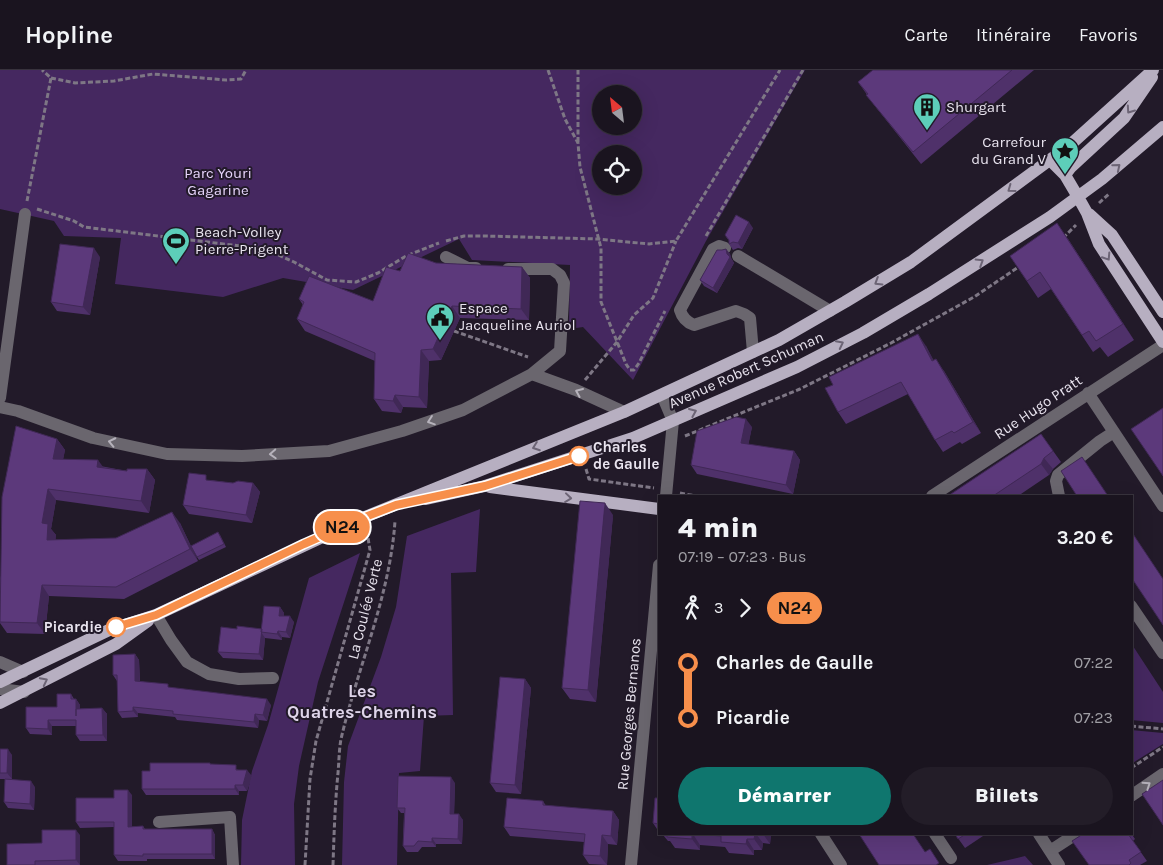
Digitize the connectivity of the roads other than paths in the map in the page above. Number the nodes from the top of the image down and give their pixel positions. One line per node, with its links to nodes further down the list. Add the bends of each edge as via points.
1 (1153, 70): 4 (main road, Avenue Robert Schuman)
2 (1157, 70): 5 (main road, one-way to 5, via 1124,118)
3 (1163, 128): 6 (main road, Avenue Robert Schuman, one-way to 3)
4 (1050, 160): 5 (main road); 12 (main road, Avenue Robert Schuman, one-way to 12, via 911,262)
5 (1064, 175): 6 (main road)
6 (1078, 197): 8 (main road); 22 (main road, Avenue Robert Schuman, one-way to 6, via 797,367 863,333)
7 (25, 210): 19 (street)
8 (1087, 213): 13 (main road, via 1112,235); 14 (main road, one-way to 14, via 1099,244)
9 (725, 248): 15 (street, via 713,249 680,310 681,314 694,324 736,311 744,314 750,318)
10 (738, 256): 12 (street)
11 (446, 257): 16 (street, via 468,268 552,269 560,275 564,283 560,351)
12 (830, 311): 15 (main road, Avenue Robert Schuman)
13 (1163, 312)
14 (1163, 344): 17 (street, Rue Hugo Pratt)
15 (753, 352): 18 (main road, Avenue Robert Schuman)
16 (532, 374): 20 (street, one-way to 20, via 463,410 330,451 242,456 167,454 92,438); 21 (street, one-way to 16)
17 (1088, 393): 23 (street); 26 (street, Rue Hugo Pratt)
18 (662, 395): 21 (main road, Avenue Robert Schuman); 22 (street)
19 (0, 398)
20 (0, 407)
21 (624, 412): 28 (main road, Avenue Robert Schuman, one-way to 28)
22 (673, 420): 24 (main road, Avenue Robert Schuman, via 632,438); 25 (street)
23 (1114, 432): 27 (street, via 1058,475); 29 (street)
24 (485, 486): 28 (main road, Avenue Robert Schuman); 30 (main road, one-way to 30)
25 (667, 493)
26 (934, 495)
27 (1059, 495)
28 (396, 505): 33 (main road, Avenue Robert Schuman)
29 (1163, 506)
30 (658, 509)
31 (658, 593): 52 (street, Rue Georges Bernanos)
32 (1133, 609): 34 (street)
33 (156, 615): 36 (main road, Avenue Robert Schuman, via 109,630); 37 (street, via 186,662 209,674 238,679); 40 (main road, Avenue Robert Schuman, one-way to 33, via 116,644)
34 (1163, 653)
35 (0, 662): 36 (street)
36 (23, 672): 38 (main road, Avenue Robert Schuman)
37 (274, 678)
38 (0, 682)
39 (0, 689): 40 (street)
40 (24, 692): 41 (main road, Avenue Robert Schuman)
41 (0, 703)
42 (1163, 774): 43 (street, one-way to 42)
43 (1133, 795)
44 (160, 822): 51 (street, via 230,817)
45 (822, 835): 53 (street)
46 (936, 835): 50 (street)
47 (1040, 835): 49 (street)
48 (1074, 835): 49 (street)
49 (1050, 851): 54 (street)
50 (951, 858)
51 (233, 865)
52 (632, 865)
53 (841, 865)
54 (1059, 865)

